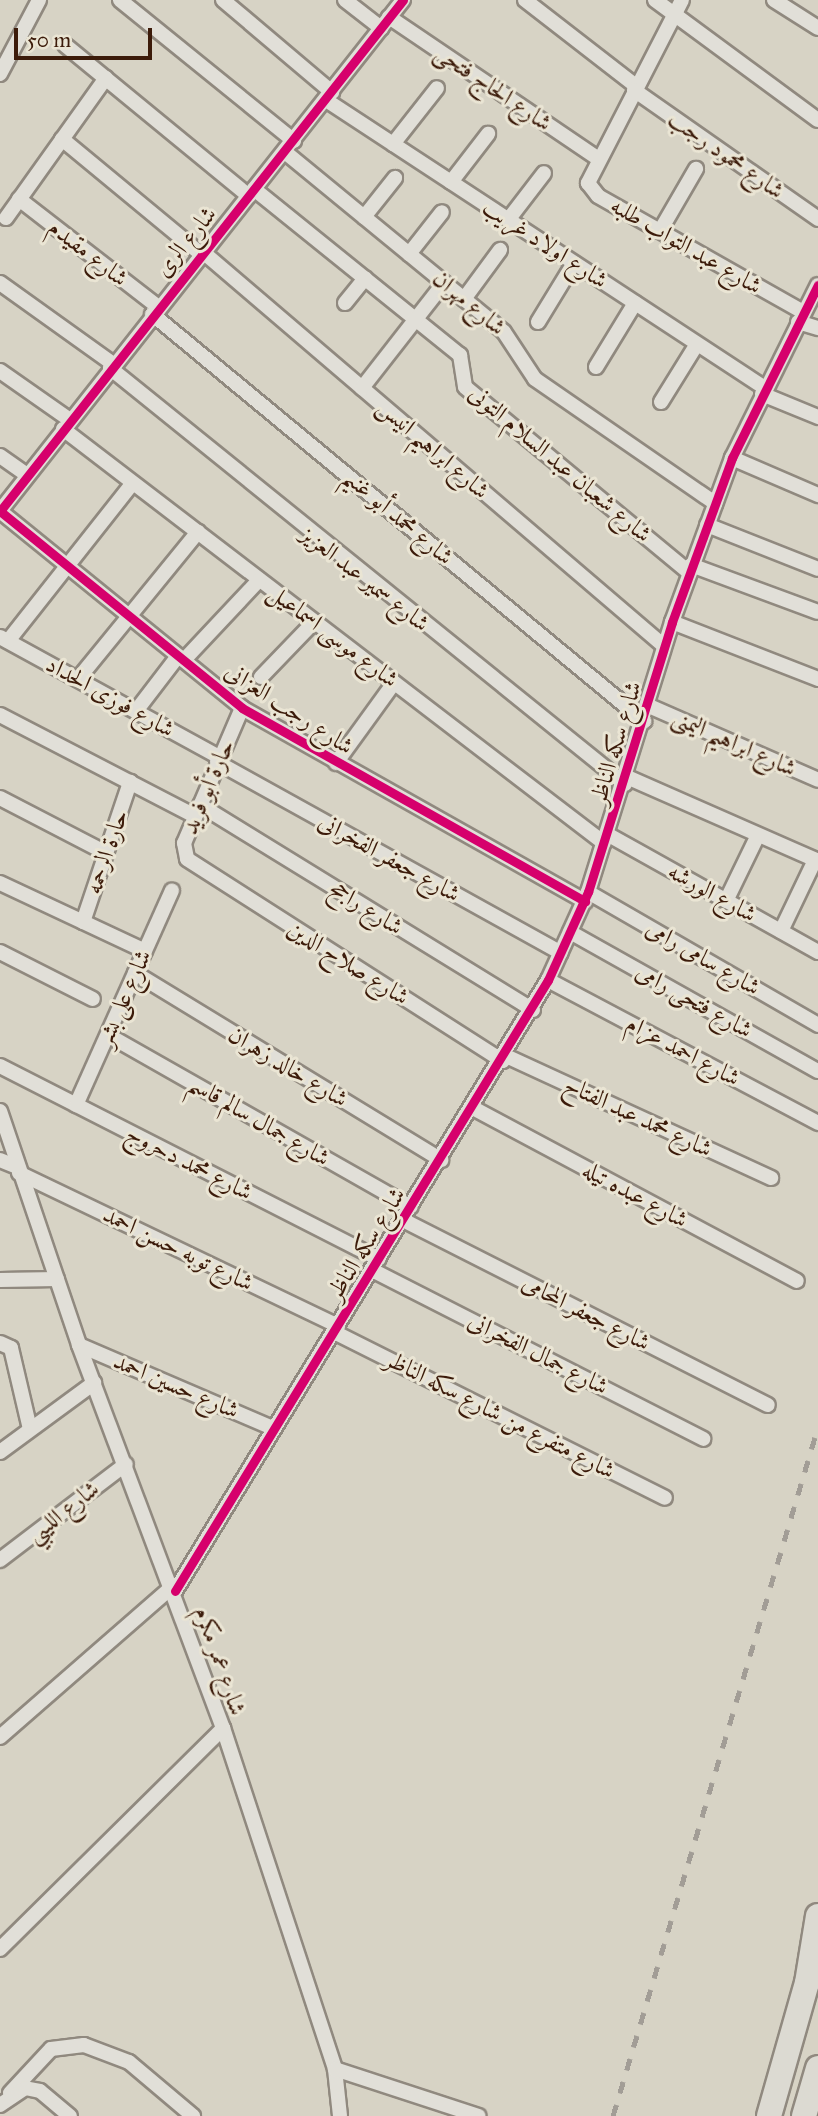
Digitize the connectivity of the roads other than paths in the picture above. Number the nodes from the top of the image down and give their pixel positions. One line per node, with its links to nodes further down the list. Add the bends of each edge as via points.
1 (39, 0): 14 (street)
2 (120, 0): 23 (street, شارع مهران)
3 (223, 0): 18 (street, شارع اولاد غريب)
4 (345, 0): 11 (street, شارع الحاج فتحى)
5 (403, 0): 11 (street, شارع الرى)
6 (525, 0): 17 (street, شارع محمود رجب)
7 (655, 0): 10 (street)
8 (682, 0): 10 (street)
9 (774, 0): 12 (street)
10 (674, 16): 17 (street); 19 (street)
11 (385, 23): 18 (street, شارع الرى); 24 (street, شارع الحاج فتحى)
12 (818, 28)
13 (65, 45): 15 (street, شارع شعبان عبد السلام التونى)
14 (0, 74)
15 (106, 78): 21 (street); 29 (street, شارع شعبان عبد السلام التونى)
16 (437, 88): 22 (street)
17 (635, 88): 24 (street); 34 (street, شارع محمود رجب)
18 (329, 96): 22 (street, شارع اولاد غريب); 23 (street, شارع الرى)
19 (818, 120)
20 (488, 134): 28 (street)
21 (62, 139): 30 (street); 38 (street, شارع ابراهيم انيس)
22 (393, 144): 28 (street, شارع اولاد غريب)
23 (290, 147): 29 (street, شارع الرى); 32 (street, شارع مهران)
24 (595, 162): 36 (street, شارع عبد التواب طلبه, via 592,191)
25 (696, 169): 36 (street)
26 (544, 173): 35 (street)
27 (395, 178): 32 (street)
28 (450, 182): 35 (street, شارع اولاد غريب)
29 (252, 193): 38 (street, شارع الرى); 41 (street, شارع شعبان عبد السلام التونى)
30 (19, 199): 33 (street); 48 (street, شارع مقيدم)
31 (442, 212): 39 (street)
32 (364, 217): 39 (street, شارع مهران)
33 (6, 218)
34 (818, 219)
35 (508, 220): 40 (street, شارع اولاد غريب)
36 (660, 231): 49 (street, شارع عبد التواب طلبه)
37 (500, 250): 45 (street)
38 (202, 253): 48 (street, شارع الرى); 57 (street, شارع ابراهيم انيس)
39 (410, 254): 43 (street, شارع مهران)
40 (573, 262): 47 (street, شارع اولاد غريب); 51 (street)
41 (365, 278): 46 (street); 50 (street, شارع شعبان عبد السلام التونى)
42 (0, 283): 54 (street, شارع سمير عبد العزيز)
43 (444, 283): 45 (street, شارع مهران); 50 (street)
44 (818, 285): 49 (street, شارع سكه الناظر)
45 (464, 299): 67 (street, شارع مهران, via 514,341 535,379)
46 (345, 303)
47 (635, 303): 53 (street, شارع اولاد غريب); 55 (street)
48 (155, 310): 54 (street, شارع الرى); 90 (street, شارع محمد أبو غنيم)
49 (801, 317): 52 (street, شارع عبد التواب طلبه); 58 (street, شارع سكه الناظر)
50 (416, 319): 57 (street); 72 (street, شارع شعبان عبد السلام التونى, via 465,361 465,387)
51 (538, 322)
52 (818, 328)
53 (697, 344): 58 (street, شارع اولاد غريب); 59 (street)
54 (112, 366): 61 (street, شارع الرى); 94 (street, شارع سمير عبد العزيز)
55 (596, 367)
56 (0, 371): 61 (street, شارع موسى اسماعيل)
57 (362, 388): 80 (street, شارع ابراهيم انيس)
58 (764, 391): 60 (street, شارع اولاد غريب); 63 (street, شارع سكه الناظر)
59 (661, 402)
60 (818, 417)
61 (66, 424): 64 (street, شارع الرى); 65 (street, شارع موسى اسماعيل)
62 (0, 456): 64 (street)
63 (732, 458): 66 (street); 67 (street, شارع سكه الناظر)
64 (27, 475): 68 (street, شارع الرى)
65 (133, 483): 70 (street, شارع موسى اسماعيل); 71 (street)
66 (818, 495)
67 (715, 503): 69 (street, شارع سكه الناظر)
68 (0, 511): 71 (street, شارع رجب العزانى)
69 (707, 525): 72 (street, شارع سكه الناظر); 73 (street)
70 (198, 532): 74 (street, شارع موسى اسماعيل); 76 (street)
71 (68, 566): 76 (street, شارع رجب العزانى); 79 (street)
72 (690, 568): 75 (street); 78 (street, شارع سكه الناظر)
73 (818, 569)
74 (259, 580): 77 (street, شارع موسى اسماعيل); 81 (street)
75 (818, 612)
76 (129, 616): 81 (street, شارع رجب العزانى); 83 (street)
77 (314, 622): 82 (street); 85 (street, شارع موسى اسماعيل)
78 (672, 622): 80 (street, شارع سكه الناظر); 84 (street)
79 (4, 639): 83 (street, شارع فوزى الحداد)
80 (664, 646): 86 (street, شارع سكه الناظر)
81 (181, 658): 87 (street, شارع رجب العزانى); 88 (street)
82 (261, 677)
83 (78, 679): 88 (street, شارع فوزى الحداد)
84 (818, 680)
85 (394, 683): 92 (street); 99 (street, شارع موسى اسماعيل)
86 (649, 706): 90 (street, شارع سكه الناظر); 93 (street, شارع ابراهيم اليمنى)
87 (242, 708): 91 (street, حارة أبو فريد); 92 (street, شارع رجب العزانى)
88 (136, 711): 91 (street, شارع فوزى الحداد)
89 (0, 715): 95 (street, شارع راجح)
90 (644, 721): 94 (street, شارع سكه الناظر)
91 (218, 760): 97 (street, حارة أبو فريد); 113 (street, شارع جعفر الفخرانى)
92 (336, 763): 105 (street, شارع رجب العزانى)
93 (818, 780)
94 (626, 781): 98 (street, شارع سمير عبد العزيز); 99 (street, شارع سكه الناظر)
95 (130, 782): 97 (street, شارع راجح); 100 (street, حارة الرحمه)
96 (0, 798): 100 (street)
97 (198, 811): 102 (street, حارة أبو فريد, via 184,851); 117 (street, شارع راجح)
98 (758, 835): 101 (street, شارع سمير عبد العزيز); 106 (street)
99 (606, 839): 105 (street, شارع سكه الناظر); 106 (street, شارع الورشه)
100 (106, 853): 107 (street, حارة الرحمه)
101 (817, 860): 108 (street)
102 (192, 865): 120 (street, شارع صلاح الدين)
103 (0, 883): 107 (street)
104 (172, 890): 110 (street, شارع على بشر)
105 (587, 896): 109 (street, شارع سكه الناظر); 118 (street, شارع سامى رامى)
106 (726, 901): 108 (street, شارع الورشه)
107 (83, 922): 110 (street)
108 (781, 931): 112 (street, شارع الورشه)
109 (570, 932): 113 (street, شارع سكه الناظر); 122 (street, شارع فتحى رامى)
110 (145, 951): 114 (street, شارع على بشر)
111 (0, 952): 116 (street)
112 (818, 952)
113 (561, 953): 115 (street, شارع سكه الناظر)
114 (135, 973): 119 (street, شارع على بشر); 128 (street, شارع خالد زهران)
115 (548, 980): 117 (street, شارع سكه الناظر); 126 (street, شارع احمد عزام)
116 (93, 999)
117 (533, 1010): 120 (street, شارع سكه الناظر)
118 (818, 1025)
119 (108, 1035): 123 (street, شارع على بشر); 131 (street, شارع جمال سالم قاسم)
120 (505, 1059): 124 (street, شارع سكه الناظر); 130 (street, شارع محمد عبد الفتاح)
121 (0, 1066): 123 (street, شارع محمد دحروج)
122 (818, 1071)
123 (76, 1105): 132 (street, شارع محمد دحروج)
124 (473, 1108): 128 (street, شارع سكه الناظر); 135 (street, شارع عبده تيله)
125 (0, 1111): 129 (street, شارع عمر مكرم)
126 (818, 1123)
127 (0, 1160): 129 (street, شارع توبه حسن احمد)
128 (441, 1160): 131 (street, شارع سكه الناظر)
129 (18, 1170): 133 (street, شارع عمر مكرم); 136 (street, شارع توبه حسن احمد)
130 (771, 1178)
131 (407, 1214): 132 (street, شارع سكه الناظر); 140 (street, شارع جعفر المحامى)
132 (376, 1264): 136 (street, شارع سكه الناظر); 143 (street, شارع جمال الفخرانى)
133 (57, 1279): 134 (street); 138 (street, شارع عمر مكرم)
134 (0, 1280)
135 (797, 1281)
136 (336, 1329): 141 (street, شارع سكه الناظر); 146 (street, شارع متفرع من شارع سكه الناظر)
137 (0, 1343): 142 (street, via 13,1354)
138 (79, 1345): 139 (street, شارع عمر مكرم); 141 (street, شارع حسين احمد)
139 (94, 1383): 142 (street); 145 (street, شارع عمر مكرم)
140 (768, 1405)
141 (273, 1428): 148 (street, شارع سكه الناظر)
142 (30, 1429): 144 (street)
143 (703, 1439)
144 (0, 1452)
145 (126, 1464): 147 (street, شارع الليبي); 148 (street, شارع عمر مكرم)
146 (665, 1498)
147 (0, 1560)
148 (174, 1589): 149 (street, شارع عمر مكرم); 150 (street, شارع سكه الناظر)
149 (223, 1728): 152 (street); 153 (street, شارع عمر مكرم)
150 (0, 1737)
151 (818, 1916): 161 (highway, via 807,1983)
152 (0, 1950)
153 (335, 2068): 159 (street, شارع عمر مكرم); 160 (street)
154 (818, 2068): 162 (highway)
155 (10, 2093): 156 (street); 157 (street, via 40,2091); 158 (street, via 51,2049 84,2045 129,2062)
156 (0, 2105)
157 (70, 2116)
158 (193, 2116)
159 (340, 2116)
160 (479, 2116)
161 (769, 2116)
162 (804, 2116)

